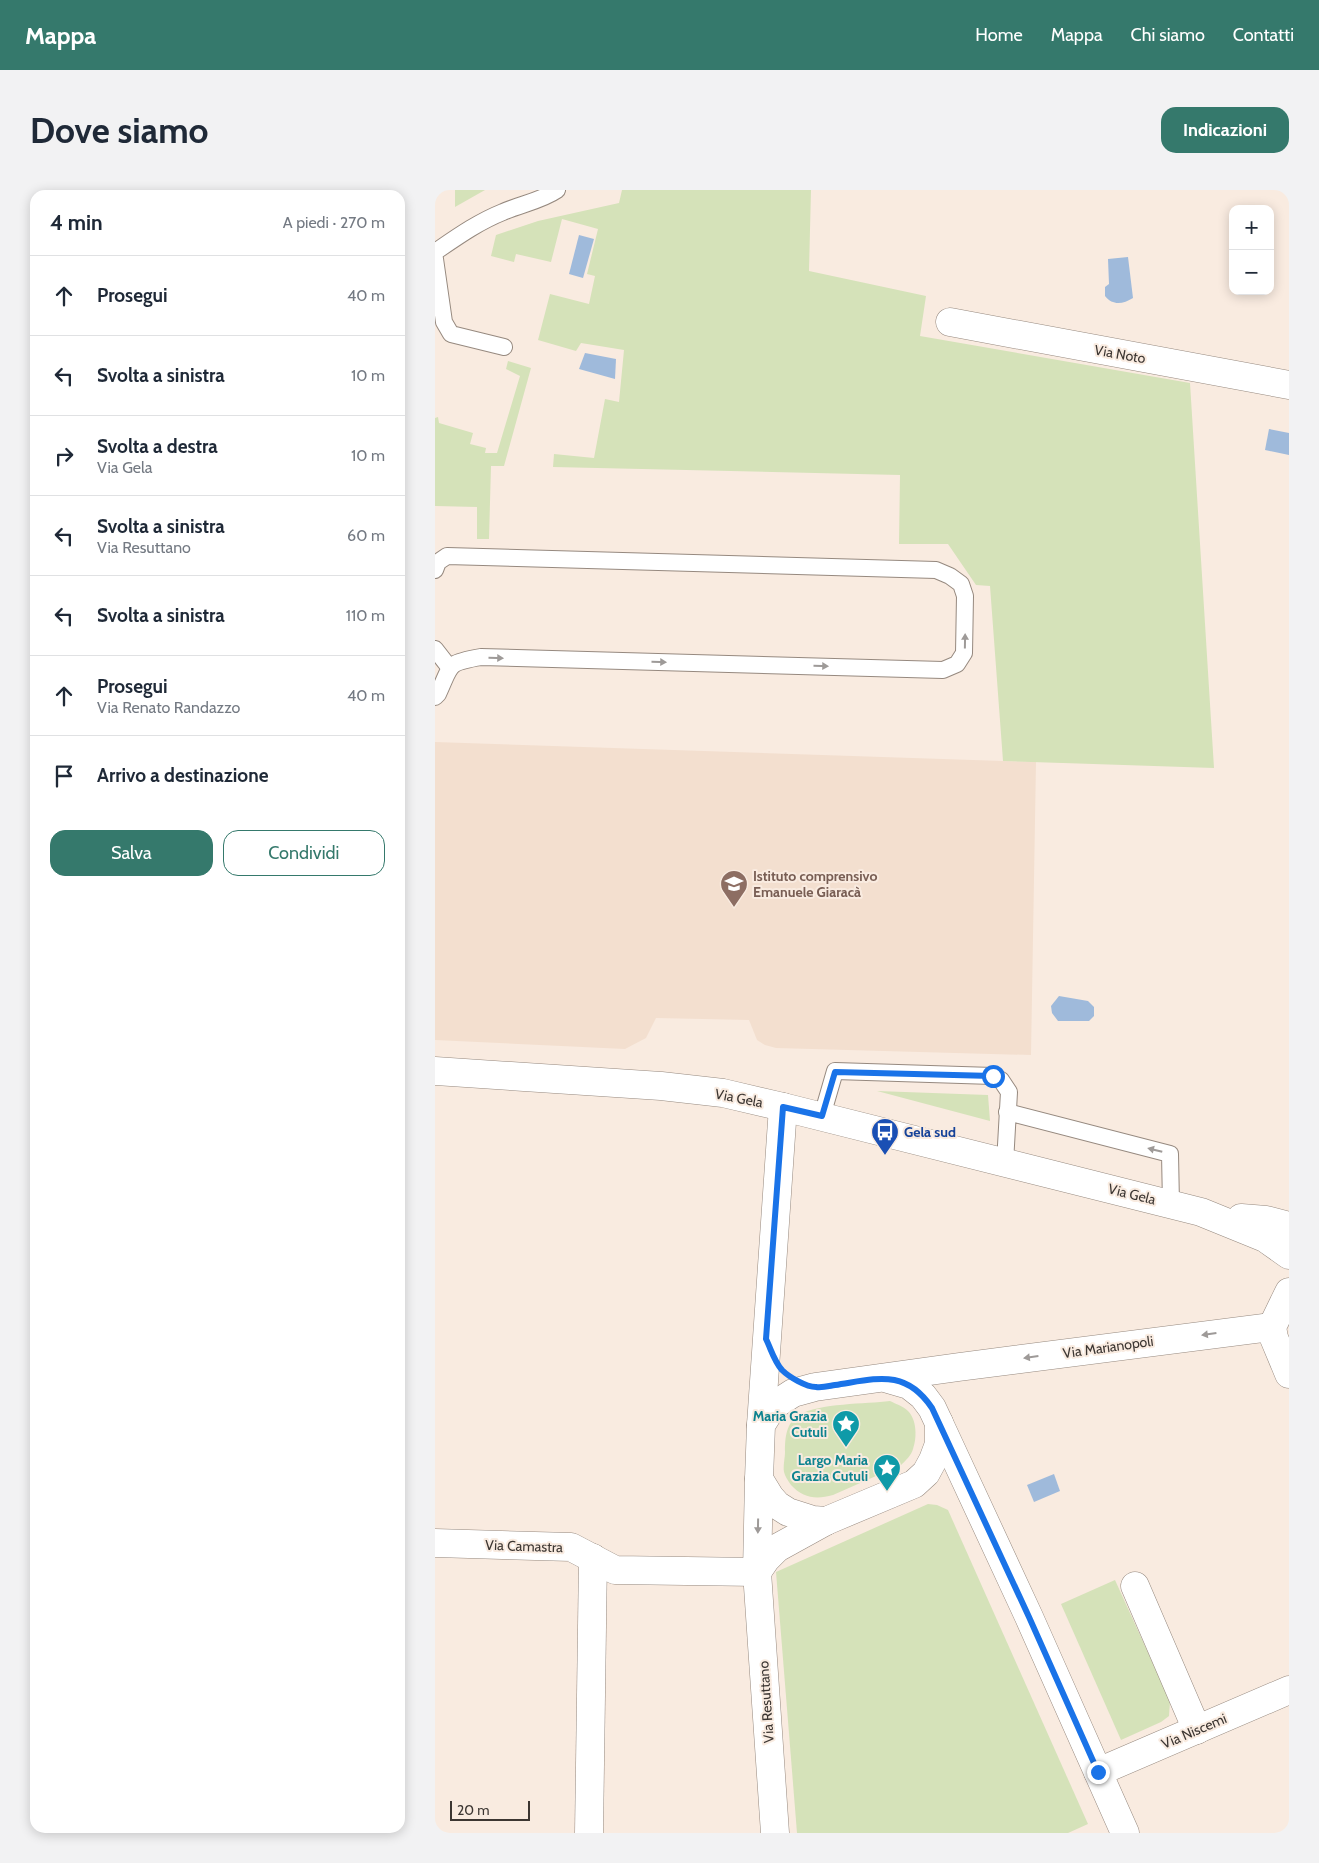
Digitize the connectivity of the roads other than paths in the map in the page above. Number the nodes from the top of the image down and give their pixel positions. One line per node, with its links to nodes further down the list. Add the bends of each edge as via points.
1 (557, 190): 2 (lane, via 473,226)
2 (435, 252)
3 (435, 258): 5 (lane, via 444,322 451,334)
4 (950, 322): 6 (street, Via Noto)
5 (504, 347)
6 (1289, 385)
7 (435, 570): 9 (lane, one-way to 7, via 460,661 481,658 943,670 957,664 964,653 965,596 961,584 936,570 447,556 438,562)
8 (435, 649): 9 (lane)
9 (449, 667): 10 (lane)
10 (435, 697)
11 (435, 1071): 12 (street, Via Gela, via 661,1086 723,1094)
12 (783, 1107): 14 (street, Via Gela); 22 (street)
13 (1007, 1112): 14 (lane, via 1009,1092 1001,1080 993,1076 835,1072); 15 (lane); 16 (lane, one-way to 13, via 1171,1154)
14 (822, 1116): 15 (street, Via Gela)
15 (1005, 1163): 16 (street, Via Gela)
16 (1171, 1204): 17 (street, Via Gela)
17 (1209, 1215): 18 (street, via 1266,1220); 19 (street, via 1265,1238)
18 (1289, 1226)
19 (1289, 1255)
20 (1289, 1292): 21 (street)
21 (1268, 1331): 23 (street); 24 (street, Via Marianopoli, one-way to 24)
22 (766, 1339): 25 (street, via 781,1369); 27 (street)
23 (1289, 1374)
24 (885, 1378): 25 (street); 26 (street, via 909,1385 923,1396)
25 (815, 1388): 27 (street, via 793,1393 773,1406)
26 (939, 1423): 29 (street, via 939,1444 933,1460 926,1473); 30 (street)
27 (761, 1425): 28 (street)
28 (759, 1479): 31 (street, via 777,1505 788,1512); 34 (street, Via Resuttano, one-way to 34)
29 (914, 1484): 30 (street, via 951,1484); 31 (street)
30 (977, 1503): 38 (street)
31 (826, 1521): 34 (street, via 777,1548)
32 (435, 1543): 33 (street, Via Camastra, via 571,1547)
33 (593, 1558): 34 (street, Via Camastra, via 615,1570); 39 (street)
34 (757, 1572): 40 (street, Via Resuttano)
35 (1135, 1586): 37 (street)
36 (1289, 1690): 37 (street, Via Niscemi)
37 (1197, 1730): 38 (street, Via Niscemi)
38 (1098, 1772): 41 (street)
39 (589, 1833)
40 (775, 1833)
41 (1125, 1833)

